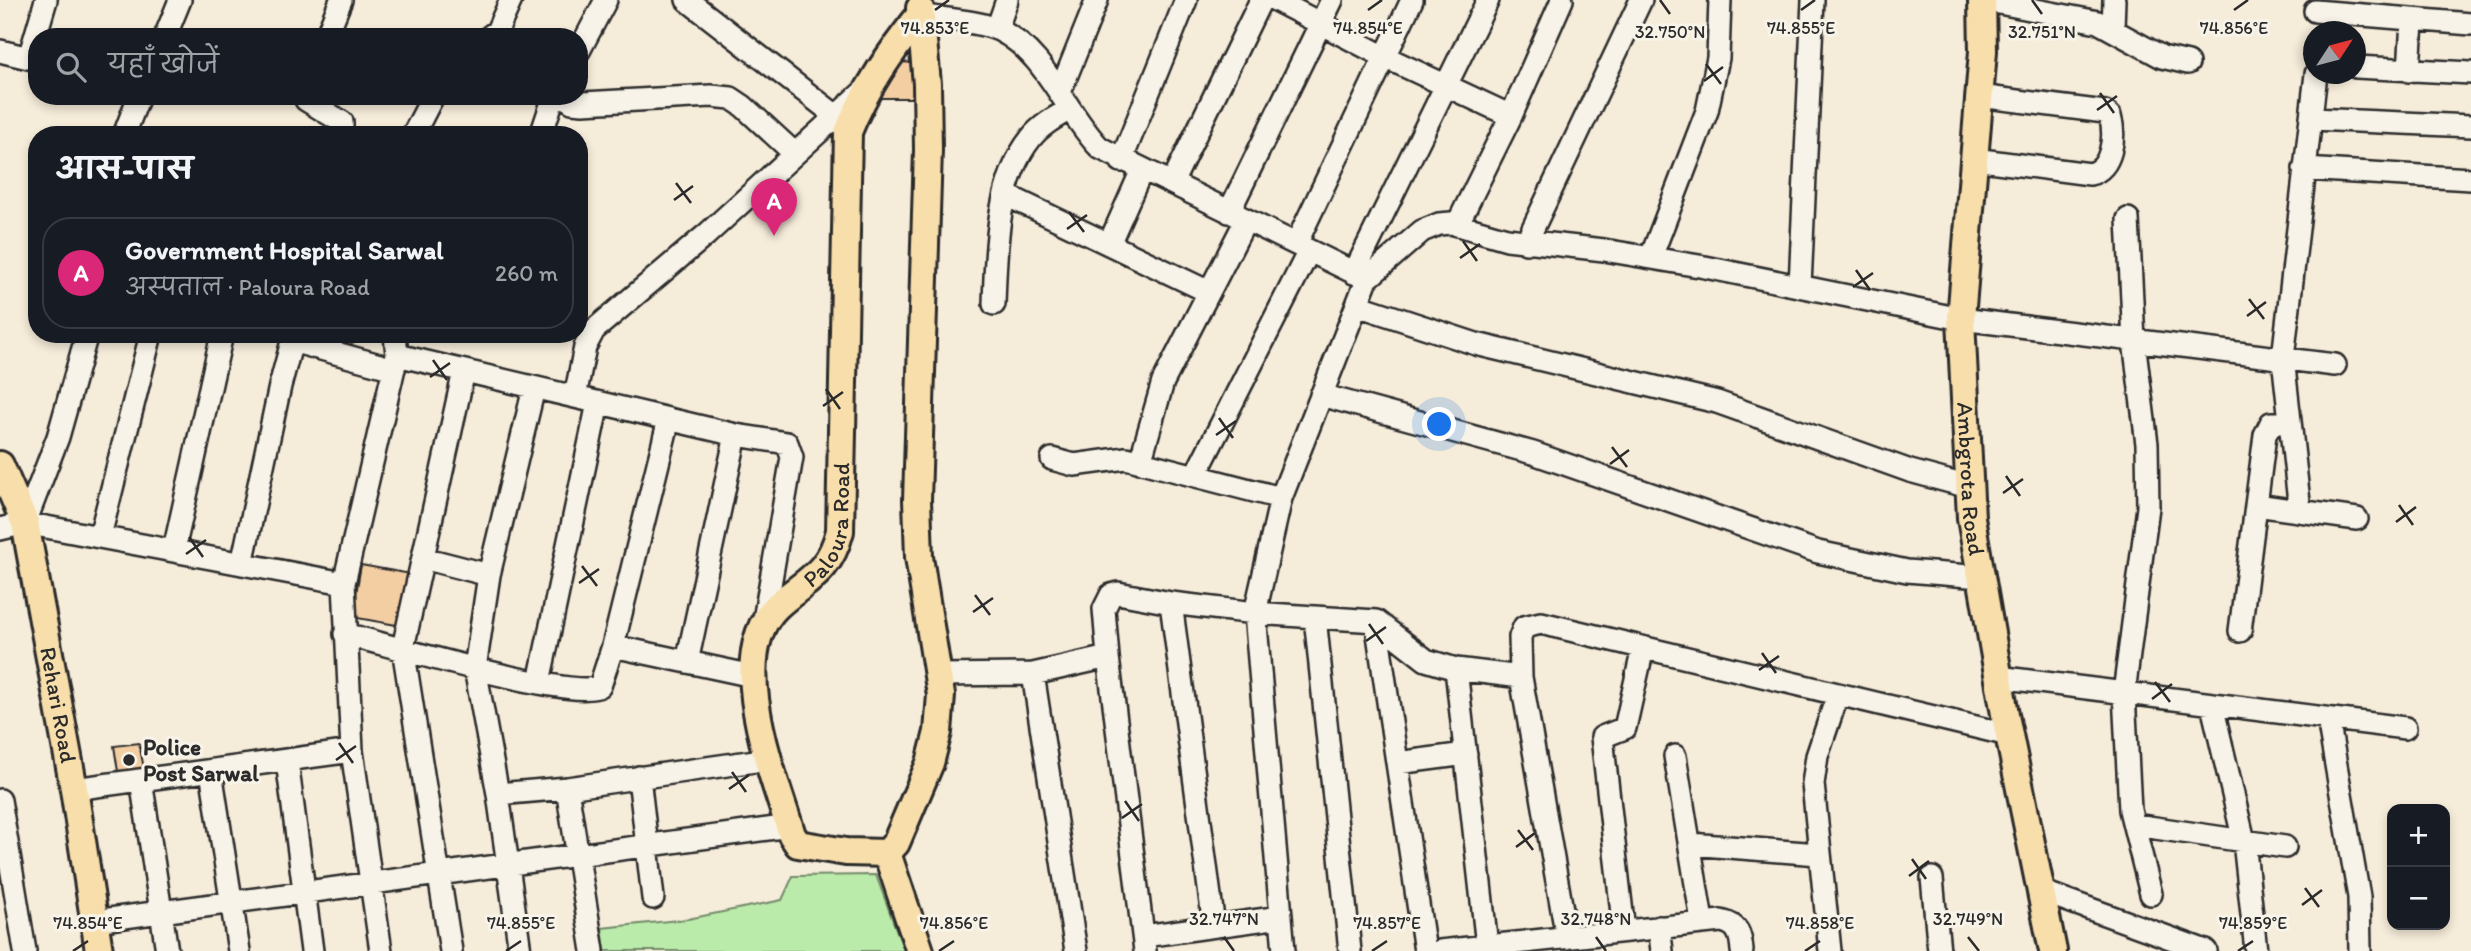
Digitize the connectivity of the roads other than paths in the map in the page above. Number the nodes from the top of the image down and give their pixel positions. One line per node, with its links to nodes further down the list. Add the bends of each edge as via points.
1 (46, 0): 25 (street)
2 (180, 0): 26 (street)
3 (341, 0): 27 (street)
4 (511, 0): 28 (street)
5 (606, 0): 31 (street)
6 (687, 0): 49 (street)
7 (1007, 0): 30 (street)
8 (1097, 0): 43 (street)
9 (1186, 0): 59 (street)
10 (1332, 0): 23 (street)
11 (1412, 0): 33 (street)
12 (1488, 0): 40 (street)
13 (1562, 0): 50 (street)
14 (1641, 0): 68 (street)
15 (1720, 0): 71 (street, via 1716,71 1707,111)
16 (1813, 0): 73 (street)
17 (1983, 0): 29 (street, via 2084,18); 42 (main road, Ambgrota Road)
18 (2114, 0): 29 (street)
19 (1259, 2): 23 (street); 63 (street)
20 (920, 8): 30 (street); 41 (main road, Paloura Road); 129 (main road, via 928,150 917,500 919,557)
21 (2315, 14): 22 (street)
22 (2412, 21): 24 (street); 37 (street)
23 (1321, 23): 33 (street); 65 (street)
24 (2471, 24)
25 (40, 28)
26 (169, 28)
27 (330, 28)
28 (498, 28)
29 (2113, 28): 35 (street, via 2162,57)
30 (997, 29): 43 (street, via 1037,62)
31 (588, 34)
32 (0, 51): 34 (street)
33 (1385, 57): 40 (street); 70 (street)
34 (28, 58)
35 (2188, 63)
36 (2366, 68): 37 (street)
37 (2409, 71): 38 (street)
38 (2471, 73)
39 (2315, 84): 51 (street)
40 (1446, 86): 50 (street); 72 (street)
41 (866, 89): 49 (street); 117 (main road, Paloura Road, via 848,132 846,154 840,531 835,553 823,570)
42 (1979, 96): 58 (main road, Ambgrota Road); 58 (street, via 2105,112 2112,131 2107,164 2100,172)
43 (1065, 101): 59 (street, via 1082,130); 64 (street, via 1030,139)
44 (588, 103): 57 (street, via 731,98)
45 (136, 105): 52 (street)
46 (314, 105): 53 (street)
47 (428, 105): 54 (street)
48 (551, 105): 55 (street)
49 (835, 115): 57 (street)
50 (1511, 116): 67 (street)
51 (2312, 119): 56 (street); 60 (street)
52 (127, 126)
53 (342, 126)
54 (418, 126)
55 (544, 126)
56 (2471, 126)
57 (794, 153): 78 (street, via 594,330)
58 (1974, 159): 77 (main road, Ambgrota Road)
59 (1121, 161): 61 (street)
60 (2304, 169): 62 (street); 87 (street)
61 (1142, 170): 63 (street); 69 (street)
62 (2471, 179)
63 (1172, 183): 65 (street)
64 (1006, 195): 69 (street); 75 (street, via 997,243)
65 (1238, 216): 70 (street); 74 (street)
66 (2128, 219): 79 (street)
67 (1457, 225): 68 (street); 72 (street, via 1439,223 1422,231)
68 (1526, 243): 71 (street)
69 (1109, 244): 74 (street)
70 (1302, 247): 72 (street); 100 (street)
71 (1651, 257): 73 (street)
72 (1361, 276): 76 (street)
73 (1800, 286): 77 (street)
74 (1209, 292): 98 (street, via 1163,382)
75 (994, 304)
76 (1357, 305): 91 (street); 101 (street, via 1476,344 1717,402 1910,471)
77 (1961, 319): 79 (street); 101 (main road, Ambgrota Road)
78 (588, 340)
79 (2134, 341): 87 (street); 134 (street, via 2147,444 2148,507)
80 (84, 343): 106 (street, via 58,437)
81 (149, 343): 107 (street)
82 (220, 343): 108 (street)
83 (292, 343): 110 (street)
84 (336, 343): 86 (street)
85 (586, 343): 92 (street)
86 (395, 352): 89 (street); 113 (street)
87 (2283, 358): 88 (street); 95 (street)
88 (2335, 365)
89 (464, 371): 90 (street); 109 (street)
90 (534, 388): 92 (street); 111 (street)
91 (1321, 395): 102 (street); 112 (street, via 1533,453 1818,552 1907,571)
92 (575, 397): 93 (street)
93 (597, 403): 94 (street); 133 (street)
94 (669, 419): 96 (street); 121 (street)
95 (2290, 423): 103 (street, via 2268,428); 104 (street)
96 (736, 435): 117 (street, via 787,443 791,450); 125 (street)
97 (1052, 459): 98 (street, via 1074,464 1114,458)
98 (1140, 462): 100 (street)
99 (0, 465): 106 (main road, Rehari Road)
100 (1195, 476): 102 (street)
101 (1969, 487): 112 (main road, Ambgrota Road)
102 (1281, 498): 115 (street)
103 (2256, 505): 104 (street); 119 (street)
104 (2300, 511): 105 (street)
105 (2357, 519)
106 (13, 526): 107 (street); 150 (main road, Rehari Road)
107 (100, 536): 108 (street)
108 (174, 550): 110 (street)
109 (423, 558): 111 (street); 122 (street)
110 (242, 564): 113 (street)
111 (489, 575): 126 (street)
112 (1981, 577): 132 (main road, Ambgrota Road)
113 (344, 583): 120 (street)
114 (1171, 603): 115 (street); 124 (street, via 1118,593 1106,599); 175 (street)
115 (1255, 613): 116 (street); 172 (street)
116 (1315, 617): 118 (street); 196 (street)
117 (764, 620): 130 (main road)
118 (1377, 621): 127 (street, via 1426,660); 145 (street)
119 (2240, 631)
120 (345, 634): 122 (street); 140 (street)
121 (613, 646): 125 (street); 133 (street, via 600,686 593,690)
122 (403, 648): 126 (street); 163 (street)
123 (1643, 648): 131 (street, via 1532,624 1524,627 1520,637); 135 (street); 177 (street, via 1625,728 1602,737)
124 (1108, 657): 128 (street); 180 (street)
125 (687, 662): 130 (street)
126 (475, 668): 133 (street); 151 (street)
127 (1456, 669): 131 (street); 141 (street)
128 (1033, 674): 129 (street); 194 (street)
129 (938, 675): 159 (main road, via 939,720 930,763 896,843)
130 (753, 676): 143 (main road)
131 (1521, 677): 178 (street)
132 (1998, 677): 134 (street); 139 (main road, Ambgrota Road)
133 (539, 682)
134 (2124, 693): 136 (street); 153 (street, via 2128,789)
135 (1838, 694): 139 (street); 160 (street, via 1813,771)
136 (2212, 705): 137 (street); 155 (street)
137 (2328, 719): 138 (street); 205 (street, via 2360,897)
138 (2405, 728)
139 (2009, 735): 166 (main road, Ambgrota Road)
140 (352, 751): 144 (street); 165 (street)
141 (1466, 754): 145 (street); 181 (street)
142 (1675, 756): 156 (street)
143 (769, 759): 147 (street); 154 (main road)
144 (287, 761): 146 (street); 167 (street)
145 (1397, 763): 197 (street)
146 (211, 771): 148 (street); 170 (street)
147 (639, 777): 149 (street); 157 (street)
148 (141, 780): 150 (street); 171 (street)
149 (567, 788): 151 (street); 161 (street)
150 (74, 789): 173 (main road, Rehari Road)
151 (498, 794): 162 (street)
152 (0, 800): 184 (street)
153 (2135, 825): 155 (street); 168 (street)
154 (790, 827): 157 (street); 159 (main road, via 798,844)
155 (2244, 841): 158 (street); 204 (street)
156 (1690, 844): 160 (street); 174 (street)
157 (647, 846): 161 (street); 169 (street)
158 (2285, 847)
159 (887, 853): 193 (main road)
160 (1819, 853): 200 (street)
161 (578, 855): 162 (street); 192 (street)
162 (508, 865): 163 (street); 191 (street)
163 (439, 874): 165 (street); 190 (street)
164 (1931, 878): 201 (street)
165 (372, 883): 167 (street); 189 (street)
166 (2041, 891): 202 (main road, Ambgrota Road); 203 (street)
167 (304, 892): 170 (street); 188 (street)
168 (2151, 894)
169 (653, 898)
170 (231, 902): 171 (street); 187 (street)
171 (161, 912): 173 (street); 186 (street)
172 (1281, 917): 175 (street); 195 (street)
173 (95, 921): 185 (main road, Rehari Road)
174 (1702, 921): 176 (street); 199 (street, via 1730,923 1738,929)
175 (1214, 926): 180 (street)
176 (1659, 927): 177 (street); 198 (street)
177 (1624, 931): 179 (street)
178 (1567, 938): 179 (street); 182 (street)
179 (1599, 943)
180 (1144, 944)
181 (1488, 946): 182 (street); 183 (street)
182 (1525, 946)
183 (1451, 950)
184 (25, 951)
185 (99, 951)
186 (167, 951)
187 (239, 951)
188 (312, 951)
189 (381, 951)
190 (451, 951)
191 (520, 951)
192 (593, 951)
193 (920, 951)
194 (1076, 951)
195 (1284, 951)
196 (1350, 951)
197 (1424, 951)
198 (1662, 951)
199 (1742, 951)
200 (1830, 951)
201 (1939, 951)
202 (2053, 951)
203 (2206, 951)
204 (2256, 951)
205 (2360, 951)

